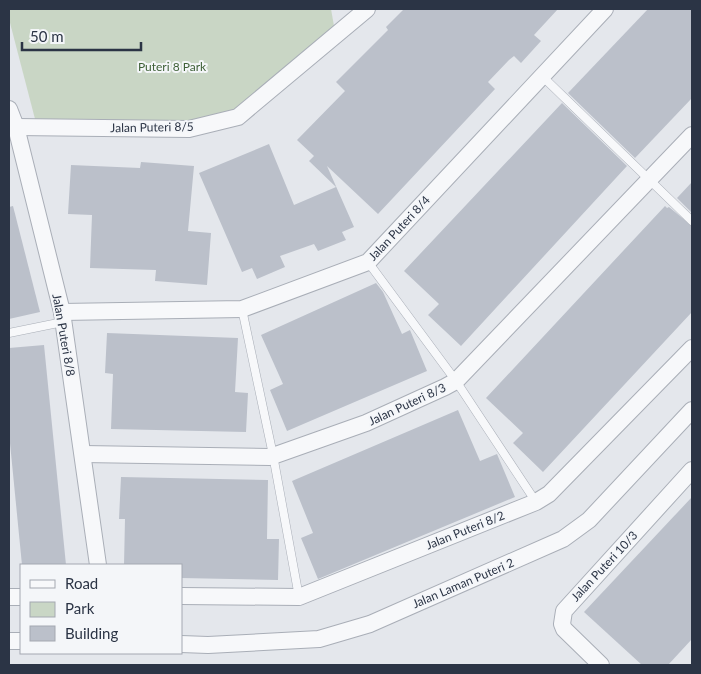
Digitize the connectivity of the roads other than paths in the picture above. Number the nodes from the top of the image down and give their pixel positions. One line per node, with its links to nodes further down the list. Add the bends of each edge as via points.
1 (605, 9): 3 (street, Jalan Puteri 8/4)
2 (362, 10): 5 (street, Jalan Puteri 8/5, via 238,117 189,129)
3 (542, 76): 7 (lane); 9 (street, Jalan Puteri 8/4)
4 (9, 109): 5 (street, Jalan Puteri 8/8)
5 (16, 127): 11 (street, Jalan Puteri 8/8)
6 (692, 135): 7 (street, Jalan Puteri 8/3)
7 (648, 179): 8 (lane); 14 (street, Jalan Puteri 8/3)
8 (692, 221)
9 (368, 262): 10 (street, Jalan Puteri 8/4); 14 (lane)
10 (242, 309): 11 (street, Jalan Puteri 8/4); 17 (lane)
11 (62, 317): 12 (lane); 16 (street, Jalan Puteri 8/8)
12 (9, 333)
13 (692, 348): 19 (street, Jalan Puteri 8/2, via 549,494)
14 (456, 381): 17 (street, Jalan Puteri 8/3, via 366,423); 19 (lane)
15 (692, 410): 23 (street, Jalan Laman Puteri 2, via 589,520 563,539 370,624 319,639)
16 (83, 454): 17 (street, Jalan Puteri 8/3); 20 (street, Jalan Puteri 8/8)
17 (273, 455): 22 (lane)
18 (692, 470): 24 (street, Jalan Puteri 10/3, via 564,611 564,629)
19 (536, 502): 22 (street, Jalan Puteri 8/2)
20 (98, 564)
21 (182, 596): 22 (street, Jalan Puteri 8/2)
22 (299, 597)
23 (182, 644)
24 (601, 665)

